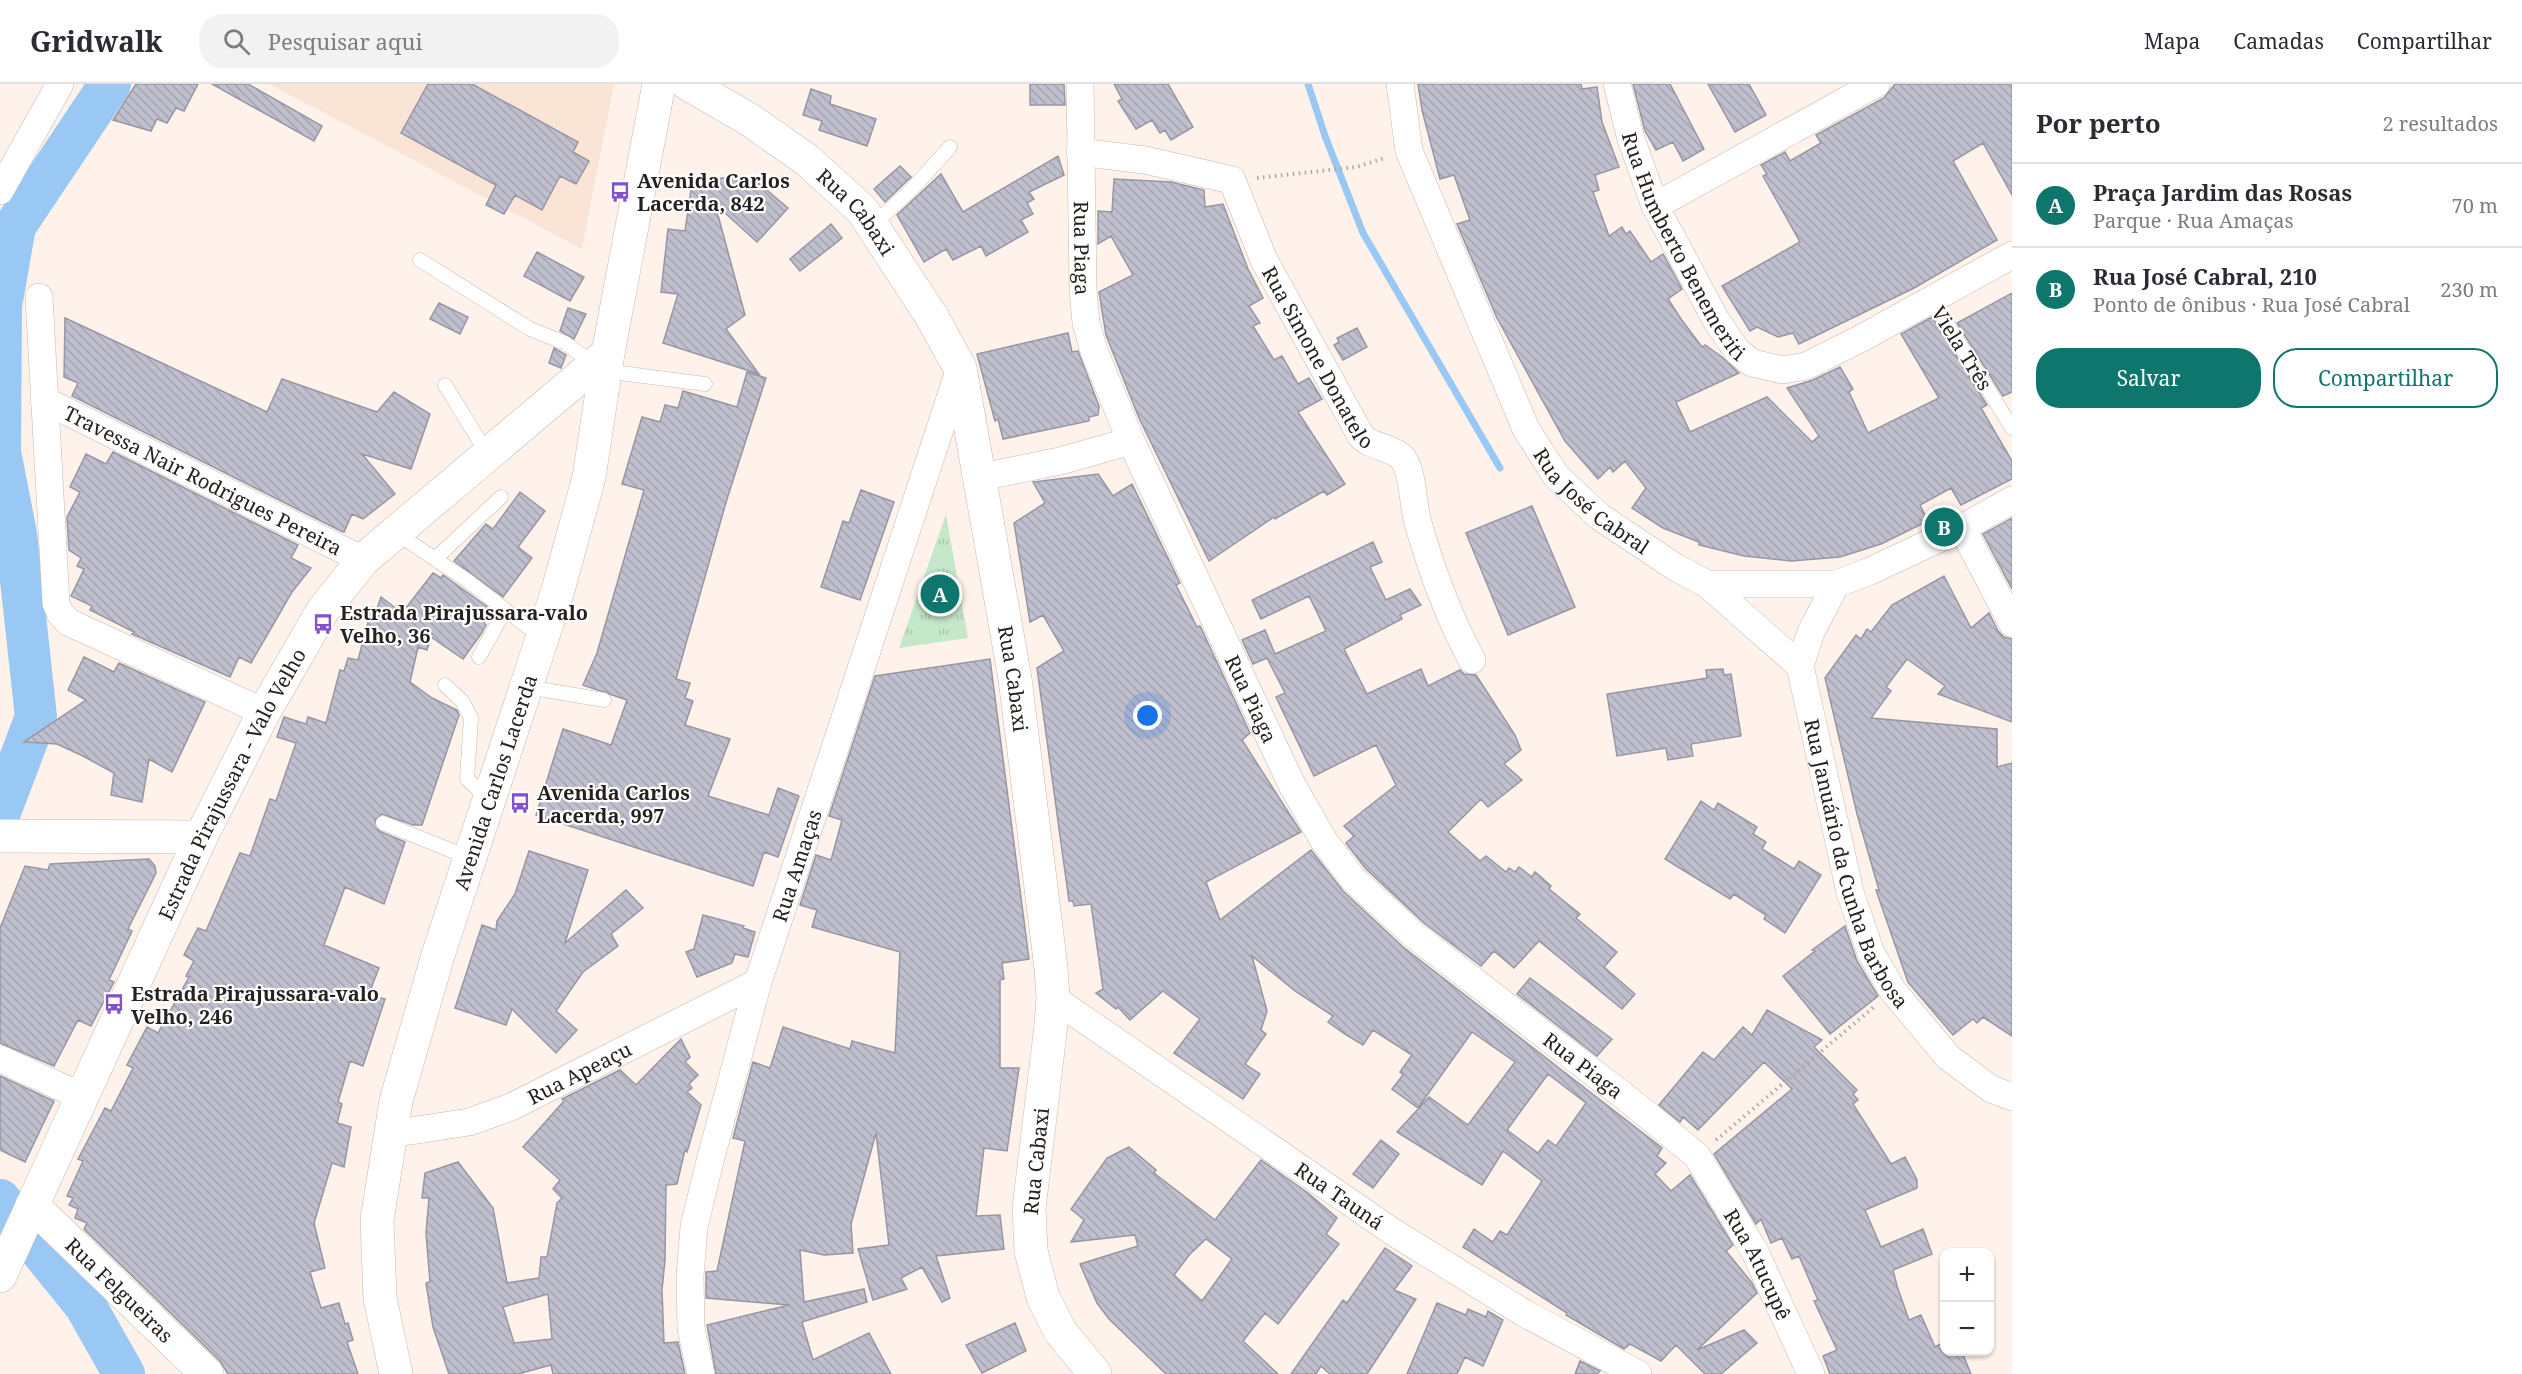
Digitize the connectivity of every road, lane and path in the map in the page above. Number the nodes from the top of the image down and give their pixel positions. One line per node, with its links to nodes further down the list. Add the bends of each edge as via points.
1 (60, 84): 12 (street)
2 (659, 84): 19 (main road, Avenida Carlos Lacerda)
3 (688, 84): 14 (main road, Rua Cabaxi, via 750,120 807,160)
4 (1080, 84): 10 (street, Rua Piaga)
5 (1400, 84): 9 (street, Rua José Cabral)
6 (1617, 84): 13 (street, Rua Humberto Benemeriti, via 1631,140)
7 (1876, 84): 13 (street)
8 (950, 147): 14 (lane)
9 (1408, 151): 11 (path, via 1356,167); 34 (street, Rua José Cabral, via 1526,429 1556,476 1600,517)
10 (1080, 152): 11 (street, via 1145,160); 25 (street, Rua Piaga, via 1086,323)
11 (1232, 180): 40 (street, Rua Simone Donatelo, via 1264,260 1361,436 1373,446 1396,453 1405,462 1432,572)
12 (0, 191)
13 (1655, 206): 18 (street, Rua Humberto Benemeriti, via 1716,320 1737,351 1766,369 1806,366)
14 (874, 224): 20 (main road, Rua Cabaxi)
15 (2012, 255): 18 (street, Rua Humberto Benemeriti)
16 (420, 260): 19 (lane, via 530,329)
17 (39, 297): 23 (street)
18 (1932, 299): 24 (lane, Viela Três)
19 (603, 363): 21 (lane); 26 (main road, Estrada Pirajussara - Valo Velho); 38 (main road, Avenida Carlos Lacerda, via 589,477)
20 (960, 368): 27 (main road, Rua Cabaxi); 51 (street, Rua Amaças)
21 (705, 384)
22 (445, 385): 26 (lane)
23 (44, 400): 33 (street, Travessa Nair Rodrigues Pereira); 45 (street, via 56,603 60,613 68,622)
24 (2012, 428)
25 (1131, 441): 27 (street); 58 (street, Rua Piaga, via 1291,783 1324,841 1354,880 1414,935)
26 (488, 455): 31 (main road, Estrada Pirajussara - Valo Velho)
27 (981, 477): 53 (main road, Rua Cabaxi, via 1015,679)
28 (501, 497): 32 (lane)
29 (2012, 500): 30 (street, Rua José Cabral)
30 (1962, 528): 35 (street, Rua José Cabral); 37 (street)
31 (396, 533): 32 (lane); 33 (main road, Estrada Pirajussara - Valo Velho)
32 (435, 559): 36 (lane)
33 (363, 560): 45 (main road, Estrada Pirajussara - Valo Velho, via 308,634)
34 (1707, 584): 35 (street, Rua José Cabral); 41 (street)
35 (1836, 584): 41 (street, via 1811,632)
36 (505, 610): 38 (lane); 39 (lane)
37 (2012, 623)
38 (542, 638): 43 (main road, Avenida Carlos Lacerda)
39 (479, 657)
40 (1472, 660)
41 (1800, 666): 52 (street, Rua Januário da Cunha Barbosa, via 1850,892 1871,953)
42 (445, 685): 46 (lane, via 471,718 467,779)
43 (527, 687): 44 (lane); 46 (main road, Avenida Carlos Lacerda)
44 (604, 700)
45 (264, 712): 49 (main road, Estrada Pirajussara - Valo Velho)
46 (489, 800): 50 (main road, Avenida Carlos Lacerda)
47 (383, 823): 50 (lane)
48 (15, 836): 49 (main road)
49 (201, 837): 55 (main road, Estrada Pirajussara - Valo Velho)
50 (470, 858): 57 (main road, Avenida Carlos Lacerda, via 414,1033)
51 (758, 982): 57 (street, Rua Apeaçu, via 511,1107 469,1122); 63 (street, Rua Amaças, via 694,1227 691,1329)
52 (1893, 991): 56 (street, Rua Januário da Cunha Barbosa, via 1948,1057 1991,1089); 58 (path)
53 (1053, 998): 64 (main road, Rua Cabaxi, via 1029,1208 1031,1251 1043,1298 1060,1331); 65 (street, Rua Tauná, via 1393,1232 1524,1313)
54 (0, 1059): 55 (street)
55 (83, 1097): 59 (main road, Estrada Pirajussara - Valo Velho)
56 (2012, 1097)
57 (391, 1134): 62 (main road, Avenida Carlos Lacerda, via 377,1220 380,1298)
58 (1697, 1156): 66 (street, Rua Atucupê, via 1755,1252)
59 (30, 1210): 60 (main road, Estrada Pirajussara - Valo Velho); 61 (main road, Rua Felgueiras)
60 (1, 1274)
61 (207, 1374)
62 (396, 1374)
63 (701, 1374)
64 (1095, 1374)
65 (1638, 1374)
66 (1811, 1374)

